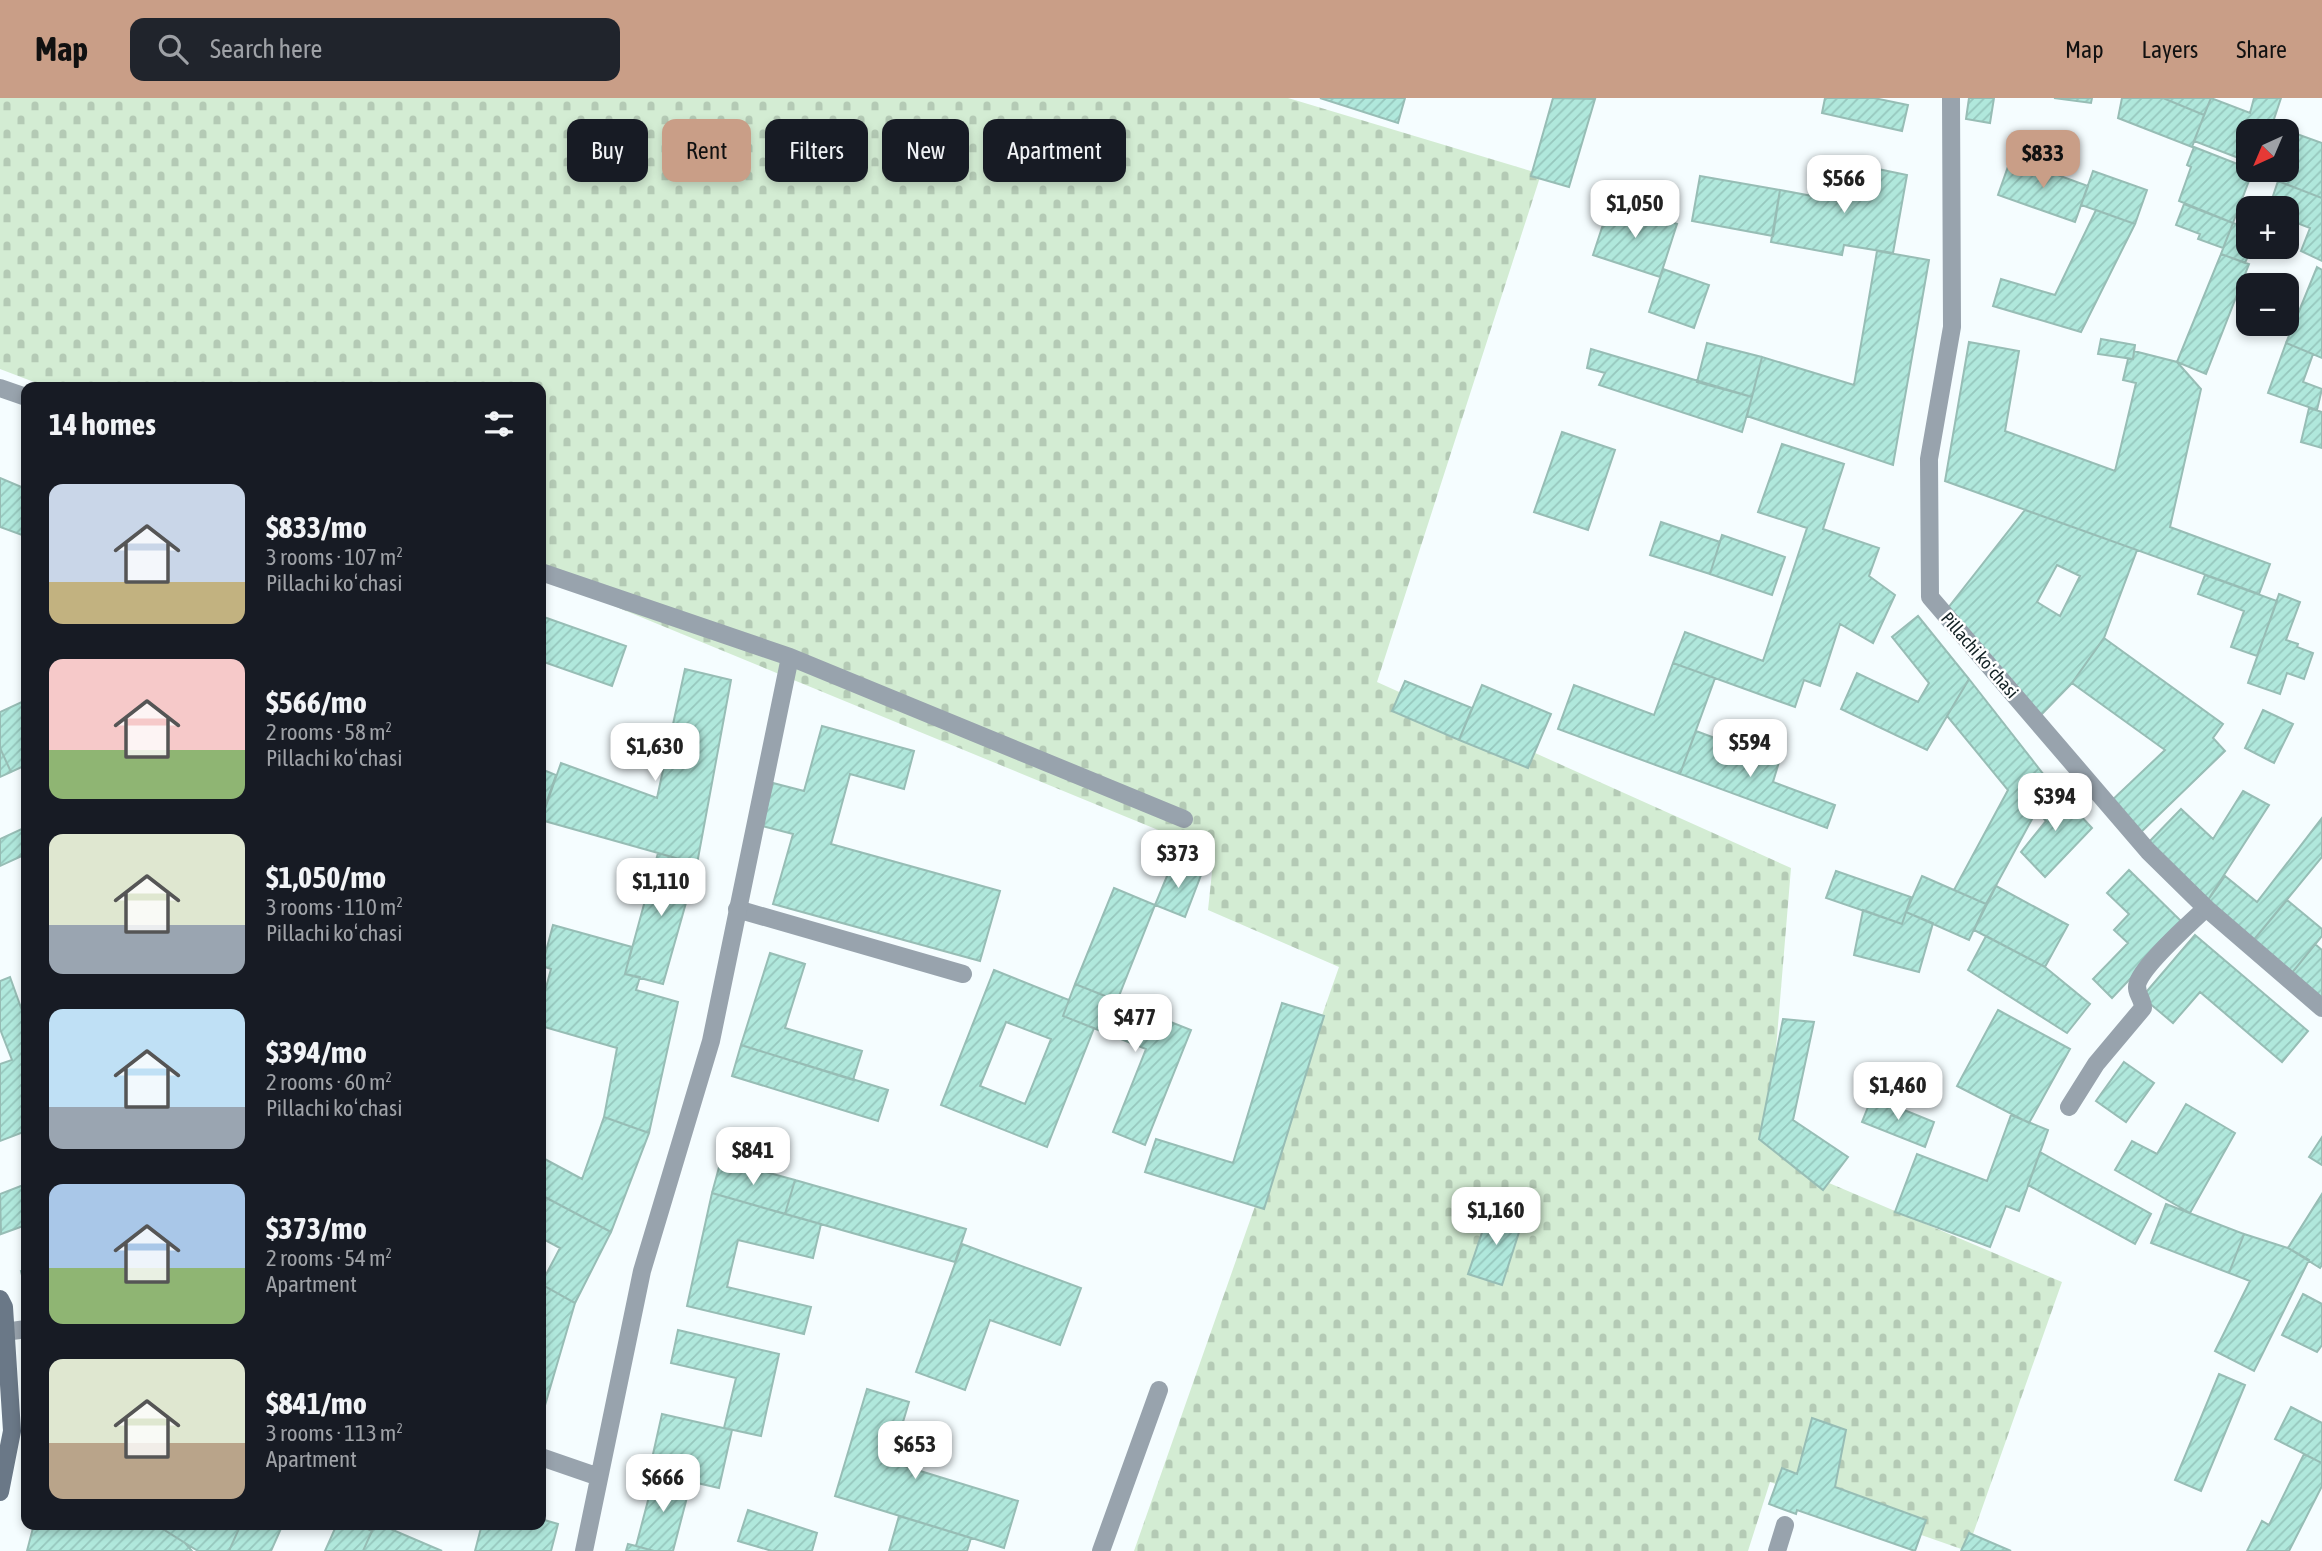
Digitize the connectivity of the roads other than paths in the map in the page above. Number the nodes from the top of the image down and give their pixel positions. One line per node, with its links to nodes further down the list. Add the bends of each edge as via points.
1 (1951, 98): 7 (street, Pillachi koʻchasi, via 1952,327 1929,459 1930,597 2148,851)
2 (0, 388): 3 (street)
3 (21, 395)
4 (546, 574): 5 (street)
5 (790, 657): 6 (street); 8 (street)
6 (1184, 819)
7 (2206, 908): 10 (street, Pillachi koʻchasi); 11 (street, via 2138,980 2143,1008 2096,1064)
8 (737, 909): 9 (street); 17 (street, via 711,1041 642,1271)
9 (963, 974)
10 (2322, 1008)
11 (2069, 1107)
12 (0, 1298): 14 (main road)
13 (21, 1330): 14 (street)
14 (5, 1332): 18 (main road, via 12,1431)
15 (1159, 1390): 21 (street)
16 (546, 1459): 17 (street)
17 (599, 1477): 20 (street)
18 (0, 1492)
19 (1785, 1525): 22 (street)
20 (584, 1551)
21 (1101, 1551)
22 (1777, 1551)

